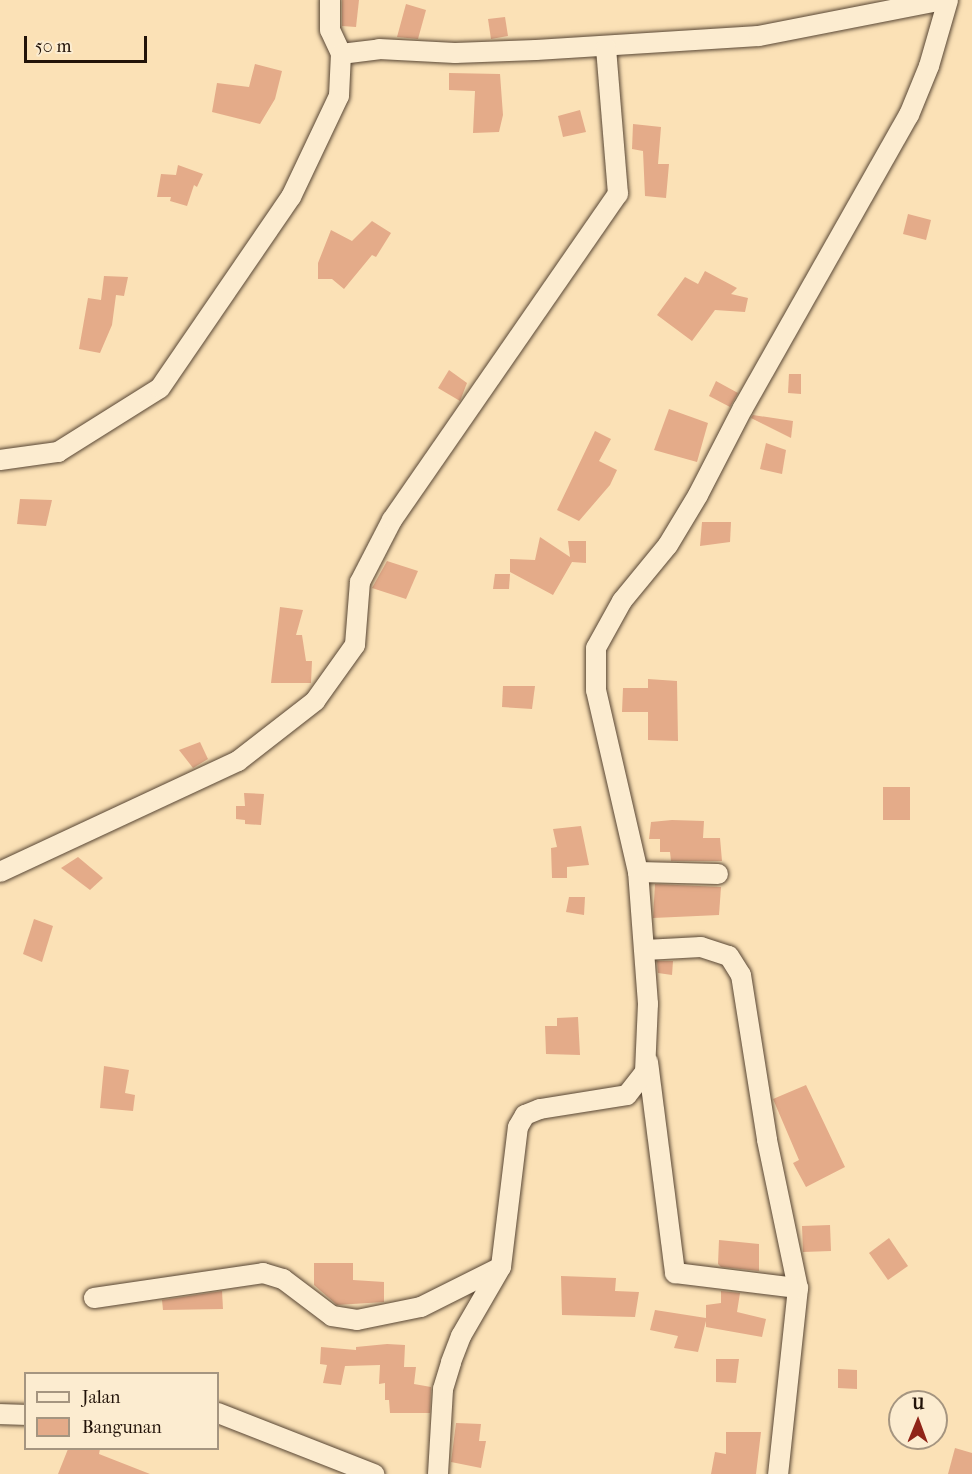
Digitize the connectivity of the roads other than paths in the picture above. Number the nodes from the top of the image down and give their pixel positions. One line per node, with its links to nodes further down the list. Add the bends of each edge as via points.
1 (330, 0): 4 (street, via 330,30)
2 (946, 0): 3 (street, via 759,36); 7 (street, via 929,66 909,115 698,495 668,545 622,601 596,648 596,690)
3 (606, 46): 4 (street, via 455,53 379,49); 6 (street, via 618,194 392,520 360,582 355,645 315,701 238,761)
4 (341, 54): 5 (street, via 339,96 291,197 160,388 58,452)
5 (0, 460)
6 (0, 872)
7 (638, 872): 8 (street); 9 (street)
8 (718, 874)
9 (645, 951): 10 (street); 12 (street, via 701,946 729,956 741,975 767,1140)
10 (647, 1056): 11 (street, via 645,1071 627,1095 556,1104 525,1115 518,1127 512,1161); 12 (street, via 675,1273)
11 (501, 1267): 13 (street, via 421,1307 357,1320 332,1316 283,1279 263,1273); 18 (street, via 461,1336 451,1362 443,1389)
12 (798, 1288): 19 (street)
13 (94, 1298)
14 (219, 1413): 17 (street)
15 (0, 1414): 16 (street)
16 (24, 1415)
17 (374, 1474)
18 (438, 1474)
19 (778, 1474)

